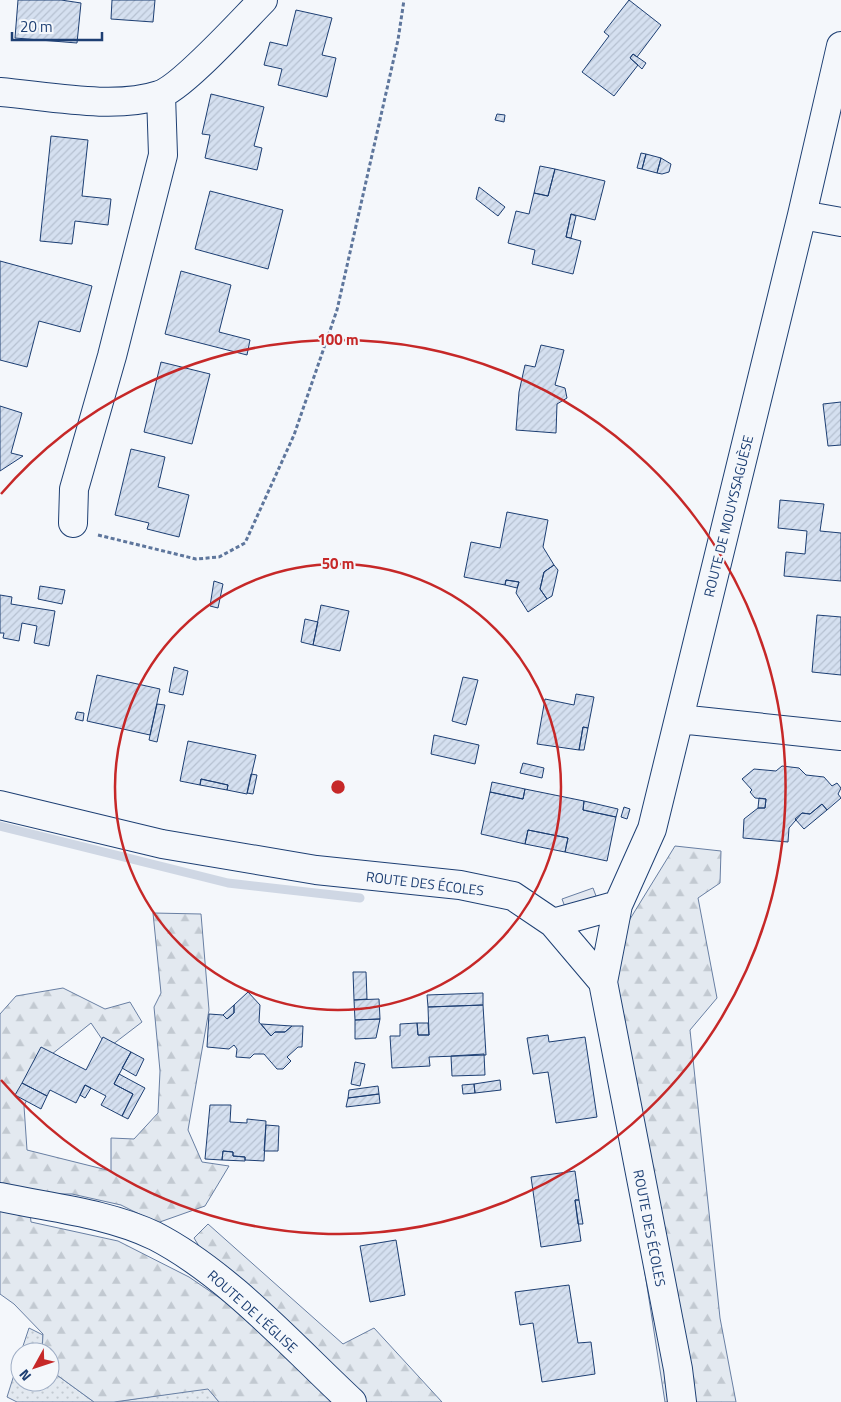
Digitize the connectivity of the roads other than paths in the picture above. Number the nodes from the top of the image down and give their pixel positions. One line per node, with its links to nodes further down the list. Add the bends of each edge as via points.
1 (263, 0): 4 (street, via 187,75)
2 (841, 46): 5 (street, ROUTE DE MOUYSSAGUÈSE)
3 (0, 92): 4 (street, via 122,103)
4 (161, 95): 7 (street, via 163,155 74,489)
5 (802, 215): 6 (street); 8 (street, ROUTE DE MOUYSSAGUÈSE)
6 (841, 222)
7 (73, 523)
8 (679, 719): 9 (street); 11 (street, ROUTE DE MOUYSSAGUÈSE, via 652,829)
9 (841, 736)
10 (0, 805): 12 (street, ROUTE DES ÉCOLES, via 162,844 316,870 460,885 512,896)
11 (618, 905): 12 (street); 13 (street, ROUTE DE MOUYSSAGUÈSE)
12 (553, 923): 13 (street, ROUTE DES ÉCOLES)
13 (603, 982): 16 (street, ROUTE DES ÉCOLES)
14 (0, 1197): 15 (street, ROUTE DE L'ÉGLISE, via 119,1223 186,1254 219,1278)
15 (352, 1402)
16 (682, 1402)

